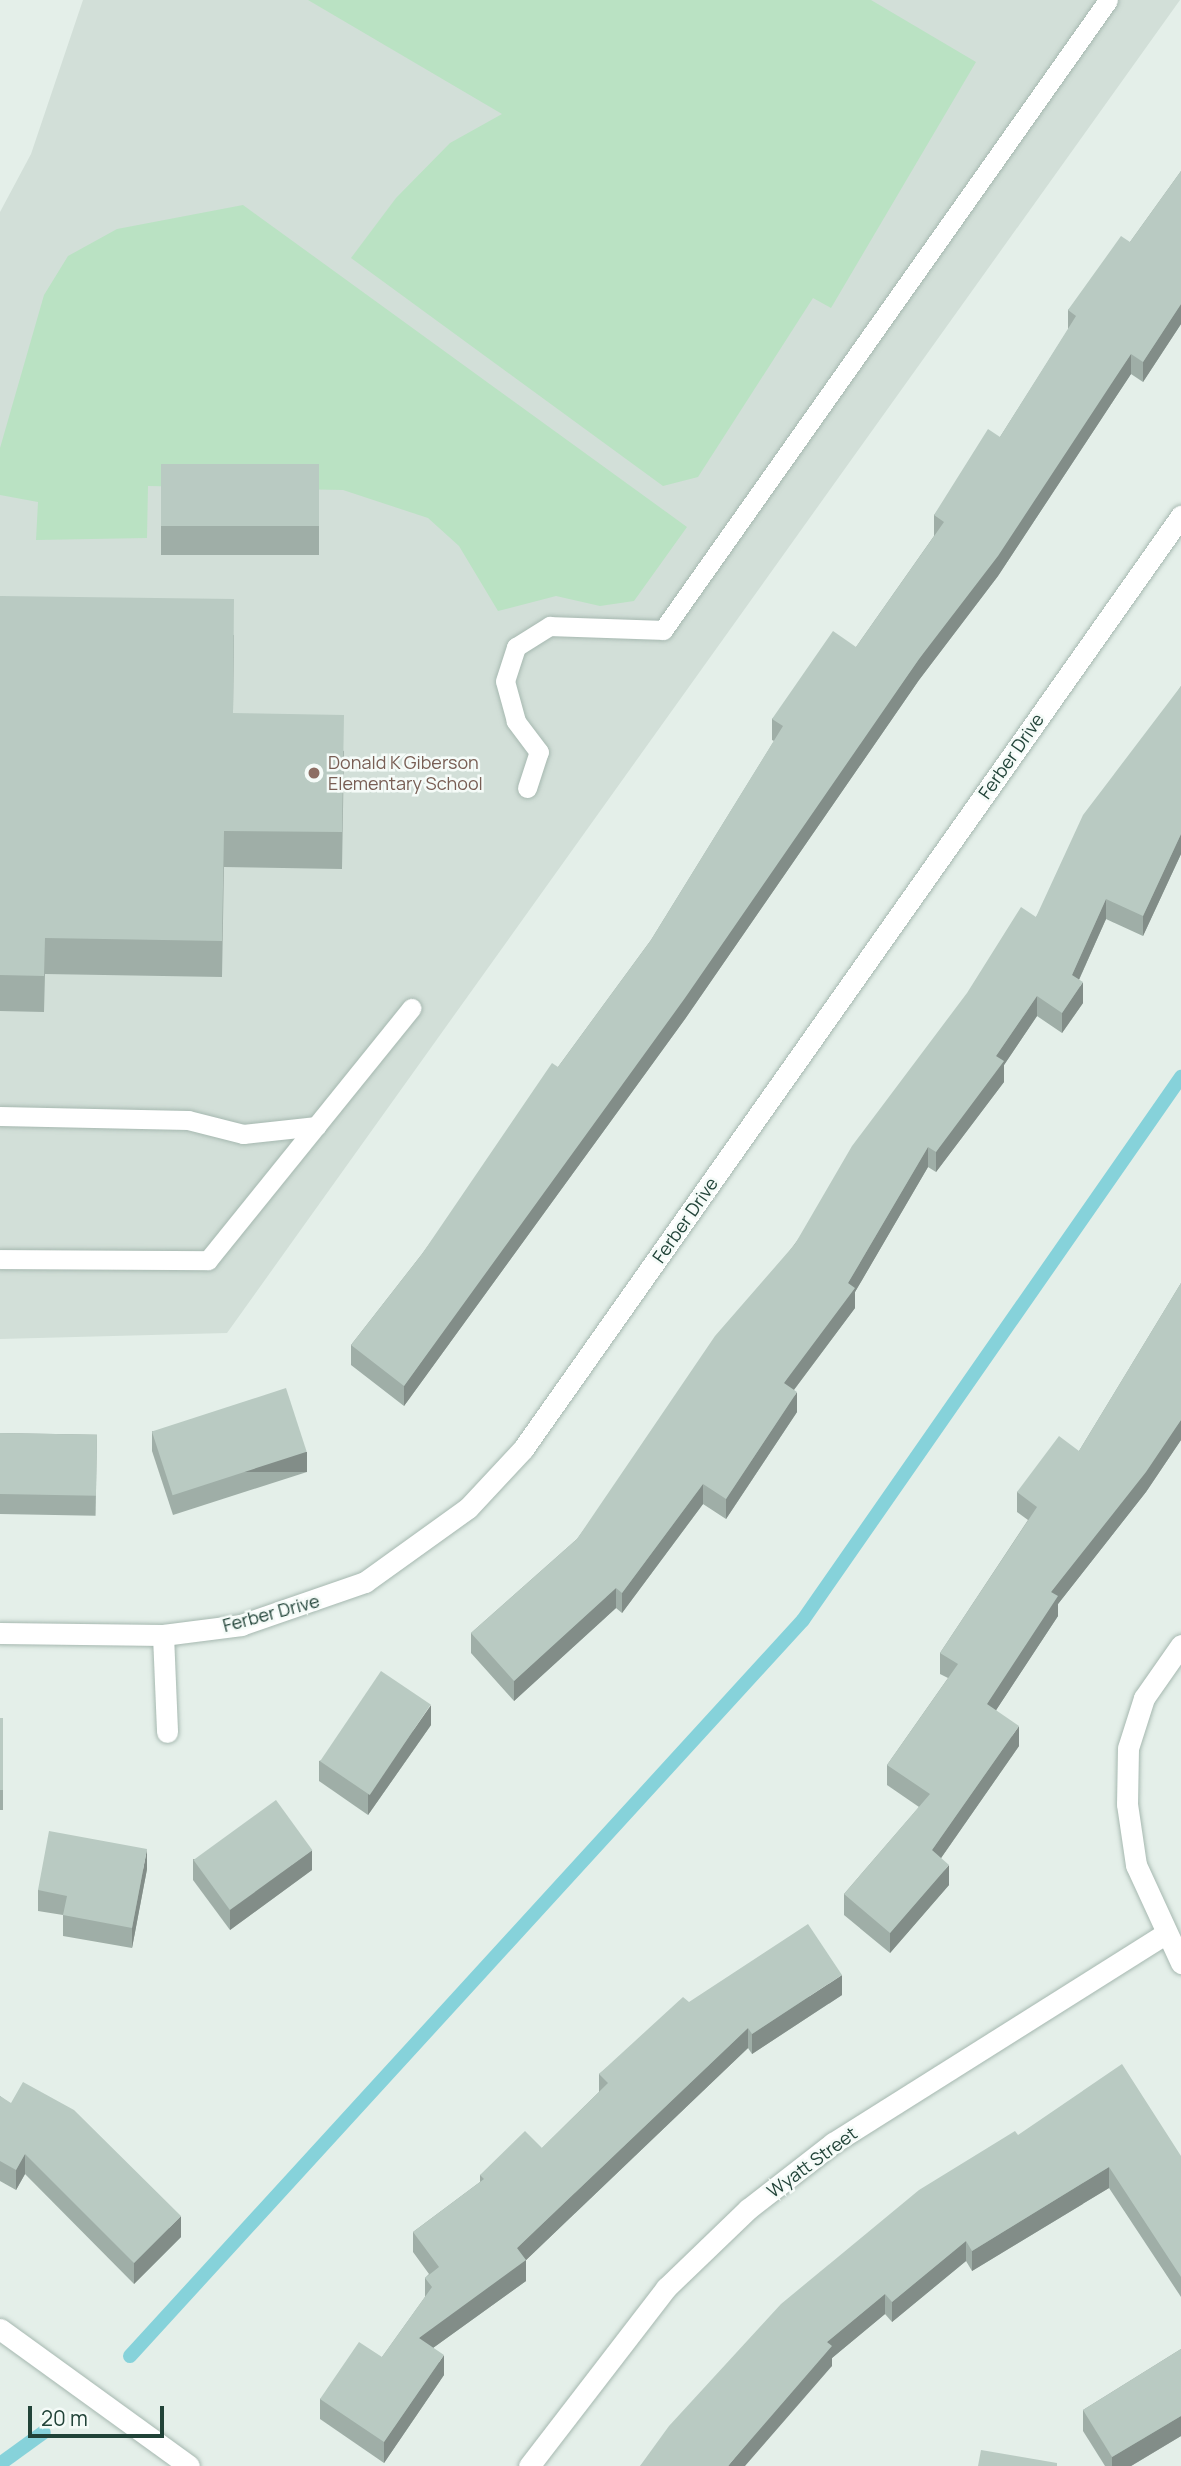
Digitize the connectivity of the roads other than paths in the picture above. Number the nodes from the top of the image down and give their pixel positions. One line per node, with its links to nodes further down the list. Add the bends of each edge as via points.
1 (1108, 0): 3 (lane, via 663,631 550,626 516,647 505,681 516,721 539,752)
2 (1181, 516): 9 (street, Ferber Drive, via 523,1449 426,1544 365,1582 242,1625)
3 (527, 788)
4 (411, 1008): 6 (lane)
5 (0, 1116): 6 (lane, via 188,1120 243,1134)
6 (317, 1126): 7 (lane, via 208,1260)
7 (0, 1259)
8 (0, 1633): 9 (street, Ferber Drive)
9 (163, 1635): 11 (street)
10 (1181, 1645): 12 (street, via 1144,1698 1128,1748 1126,1804 1136,1865)
11 (167, 1732)
12 (1163, 1935): 13 (street); 16 (street, Wyatt Street, via 834,2144 748,2209 666,2288)
13 (1181, 1963)
14 (0, 2329): 15 (street)
15 (189, 2466)
16 (529, 2466)

